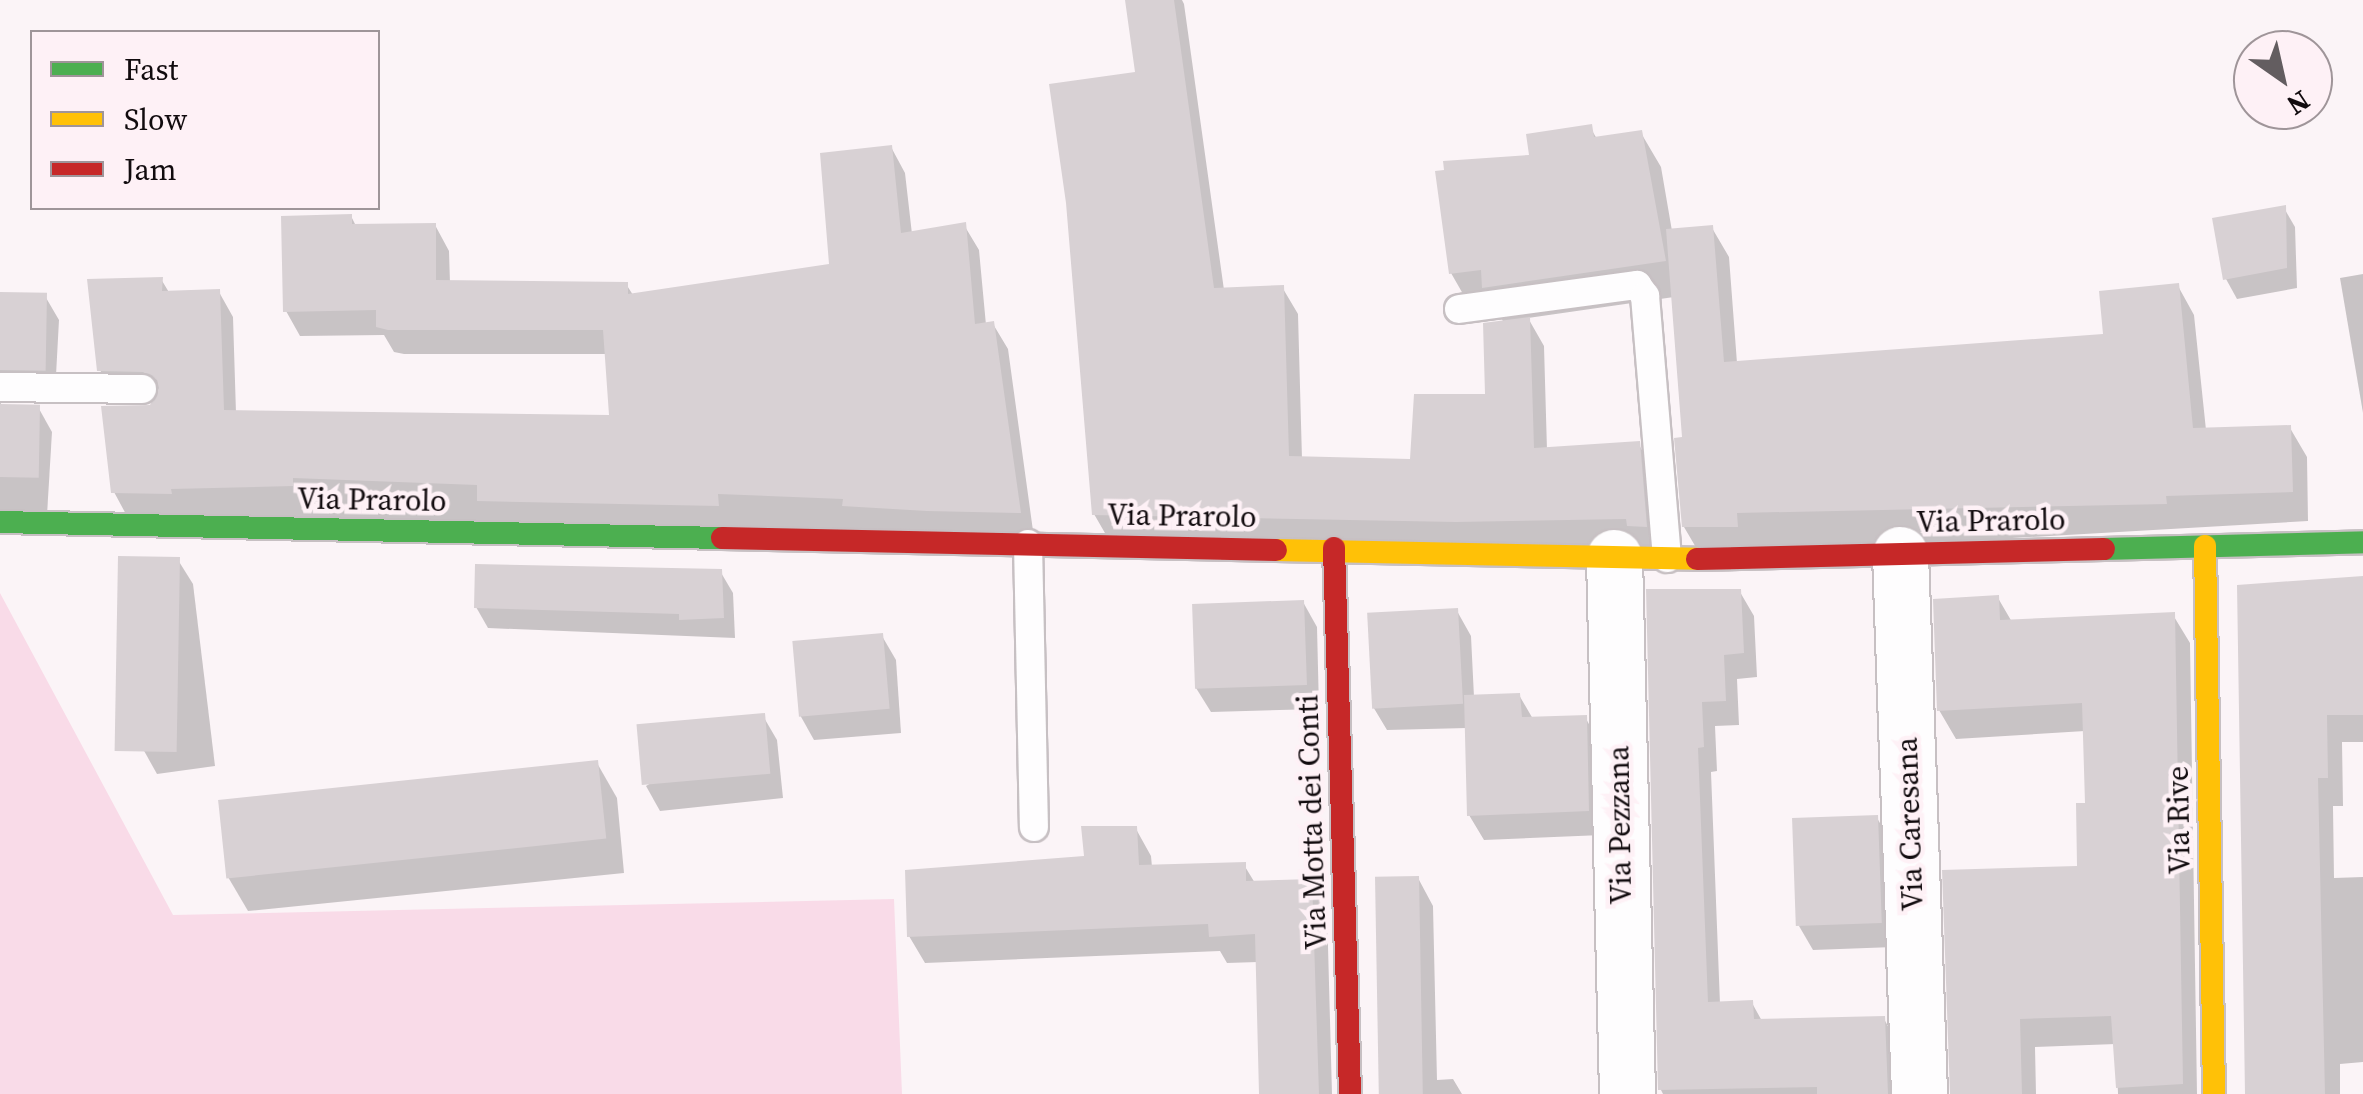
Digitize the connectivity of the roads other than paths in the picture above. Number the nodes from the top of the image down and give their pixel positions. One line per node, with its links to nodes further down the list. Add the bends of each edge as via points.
1 (1460, 309): 10 (lane, via 1637,285 1644,296)
2 (0, 387): 3 (lane)
3 (142, 389)
4 (0, 522): 6 (street, Via Prarolo)
5 (2363, 542): 7 (street, Via Prarolo)
6 (1028, 544): 8 (street, Via Prarolo); 11 (lane)
7 (2205, 546): 9 (street, Via Prarolo); 15 (street, Via Rive)
8 (1334, 548): 10 (street, Via Prarolo); 12 (street, Via Motta dei Conti)
9 (1900, 554): 10 (street, Via Prarolo); 14 (street, Via Caresana)
10 (1640, 558): 13 (street, Via Pezzana)
11 (1034, 828)
12 (1350, 1094)
13 (1627, 1094)
14 (1919, 1094)
15 (2214, 1094)

